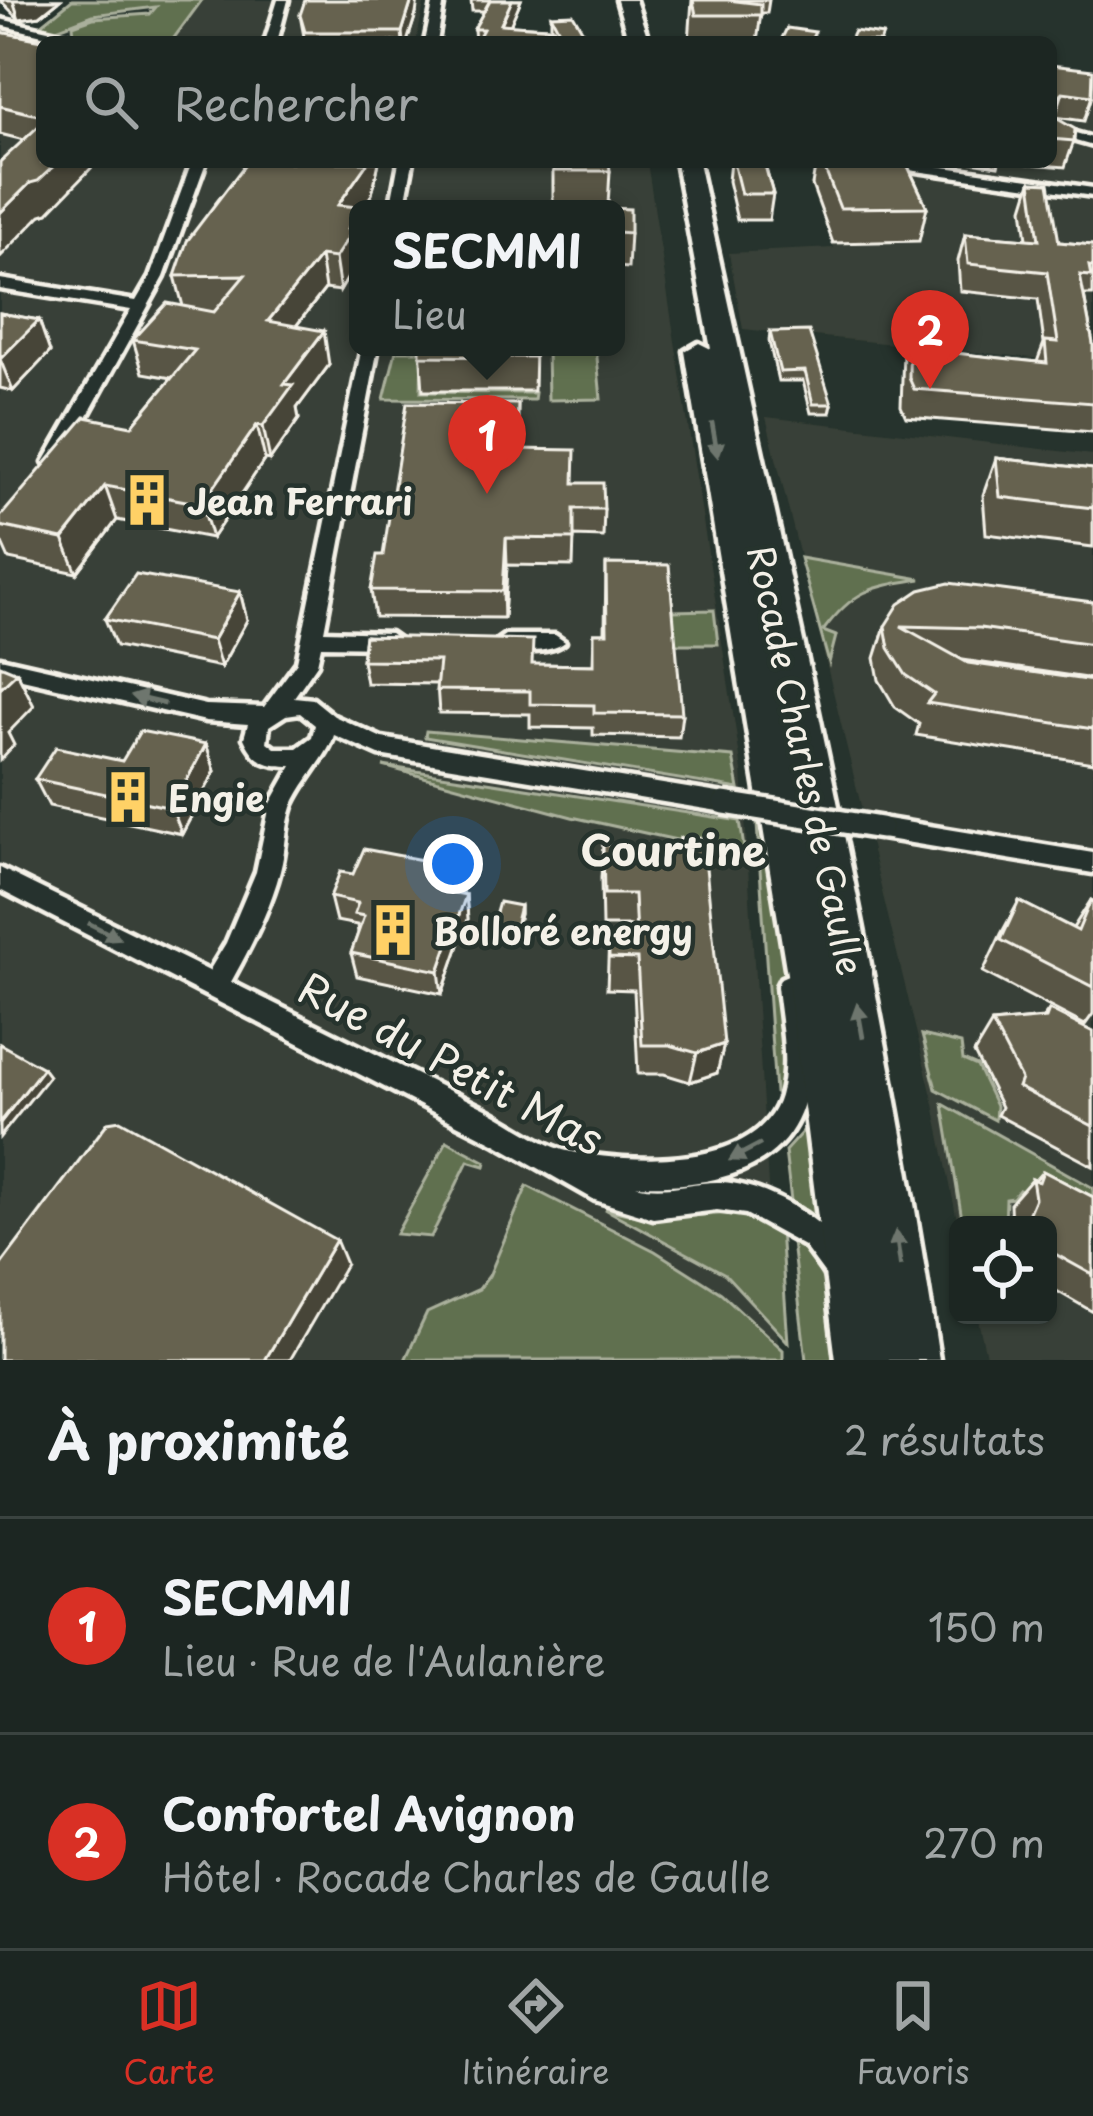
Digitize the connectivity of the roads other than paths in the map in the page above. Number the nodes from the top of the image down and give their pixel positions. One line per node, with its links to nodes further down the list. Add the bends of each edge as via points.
1 (284, 0): 7 (street)
2 (439, 0): 8 (street)
3 (626, 0): 9 (main road)
4 (648, 0): 10 (main road)
5 (0, 22): 6 (street)
6 (61, 36)
7 (273, 36)
8 (432, 36)
9 (637, 36)
10 (656, 36)
11 (1057, 132): 12 (street)
12 (1092, 141)
13 (198, 168): 21 (street)
14 (405, 168): 19 (street)
15 (661, 168): 38 (main road, Rocade Charles de Gaulle, one-way to 38)
16 (688, 168): 43 (main road, Rocade Charles de Gaulle, one-way to 16, via 848,955)
17 (923, 168): 18 (street)
18 (1093, 192)
19 (399, 200)
20 (0, 284): 21 (street)
21 (141, 307): 23 (street)
22 (368, 356): 24 (street)
23 (43, 476)
24 (313, 638): 25 (street); 28 (street)
25 (419, 641)
26 (476, 642): 27 (street)
27 (555, 642)
28 (307, 664): 30 (street); 31 (street)
29 (0, 666): 30 (street, one-way to 29, via 206,713)
30 (268, 712): 31 (street, via 294,703); 34 (street, via 256,724 255,743)
31 (321, 715): 32 (street); 33 (street, via 322,742)
32 (379, 746): 33 (street); 36 (street, bridge)
33 (312, 752): 34 (street); 35 (street)
34 (270, 757): 35 (street)
35 (281, 805): 39 (street, via 268,872)
36 (1093, 863)
37 (0, 878): 39 (street, Rue du Petit Mas, one-way to 39)
38 (797, 889): 40 (street, one-way to 40, via 788,972 797,1065 790,1106 774,1134 743,1158 677,1173); 41 (main road, Rocade Charles de Gaulle)
39 (214, 985): 40 (street, Rue du Petit Mas)
40 (566, 1165): 41 (street, Rue du Petit Mas, via 605,1190 653,1204 717,1196 768,1208 814,1236)
41 (855, 1290): 42 (main road, Rocade Charles de Gaulle)
42 (863, 1360)
43 (913, 1360)

